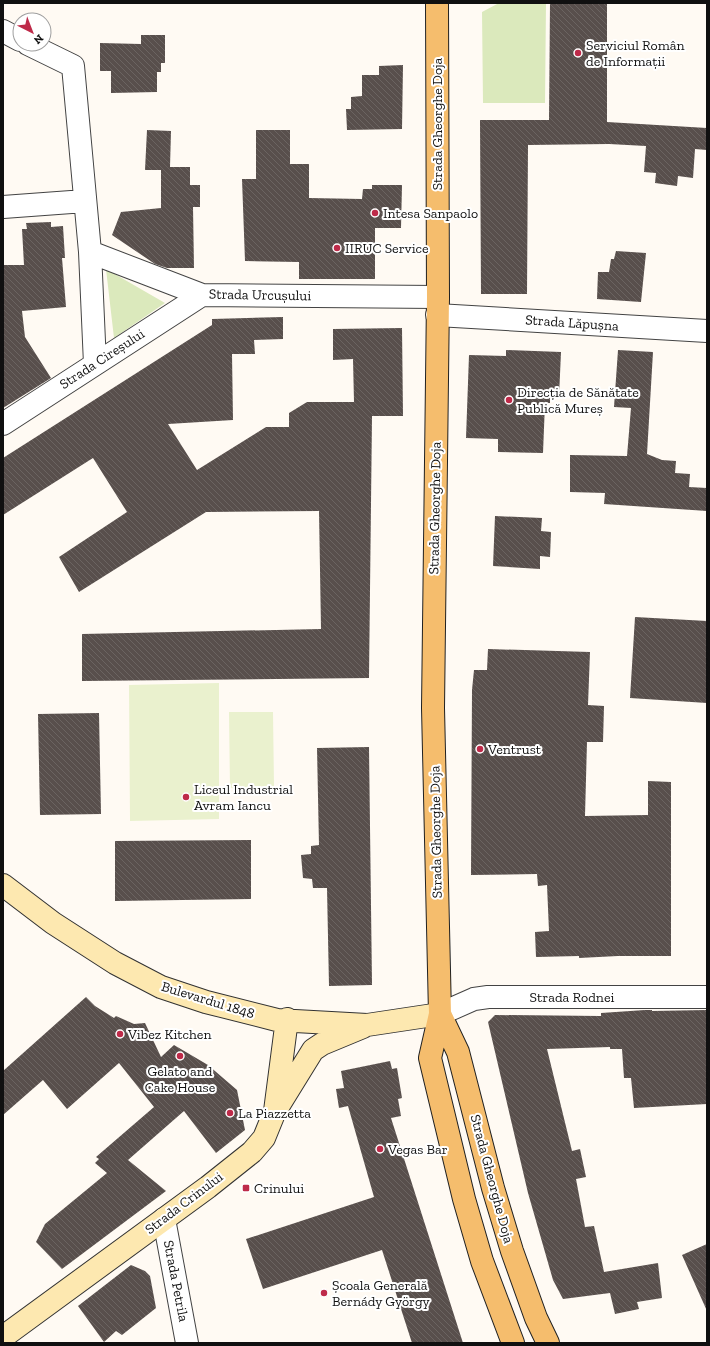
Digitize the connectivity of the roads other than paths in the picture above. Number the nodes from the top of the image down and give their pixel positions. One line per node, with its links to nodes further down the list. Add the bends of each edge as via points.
1 (437, 3): 9 (main road, Strada Gheorghe Doja)
2 (3, 31): 3 (street)
3 (12, 36)
4 (44, 52): 5 (street, via 72,66)
5 (85, 201): 6 (street); 7 (street)
6 (3, 207)
7 (90, 252): 8 (street, Strada Urcușului); 11 (street)
8 (202, 295): 9 (street, Strada Urcușului); 11 (street, Strada Cireșului)
9 (437, 306): 10 (street, Strada Lăpușna); 15 (main road, Strada Gheorghe Doja, via 433,708)
10 (707, 331)
11 (95, 364): 12 (street, Strada Cireșului)
12 (3, 424)
13 (3, 885): 16 (street, Bulevardul 1848, via 115,963 160,987 206,1002 277,1020)
14 (707, 997): 15 (street, Strada Rodnei, via 488,997 474,999)
15 (440, 1014): 17 (street, Bulevardul 1848); 22 (main road, Strada Gheorghe Doja, via 430,1058 464,1199 482,1261); 23 (main road, Strada Gheorghe Doja, via 458,1052 512,1251 536,1318)
16 (287, 1020): 17 (street, Bulevardul 1848); 18 (street, Strada Crinului)
17 (367, 1024): 18 (street, via 314,1050)
18 (275, 1111): 19 (street, Strada Crinului, via 264,1138 252,1152)
19 (164, 1219): 20 (street, Strada Crinului); 21 (street, Strada Petrila)
20 (3, 1337)
21 (187, 1343)
22 (513, 1343)
23 (548, 1343)

